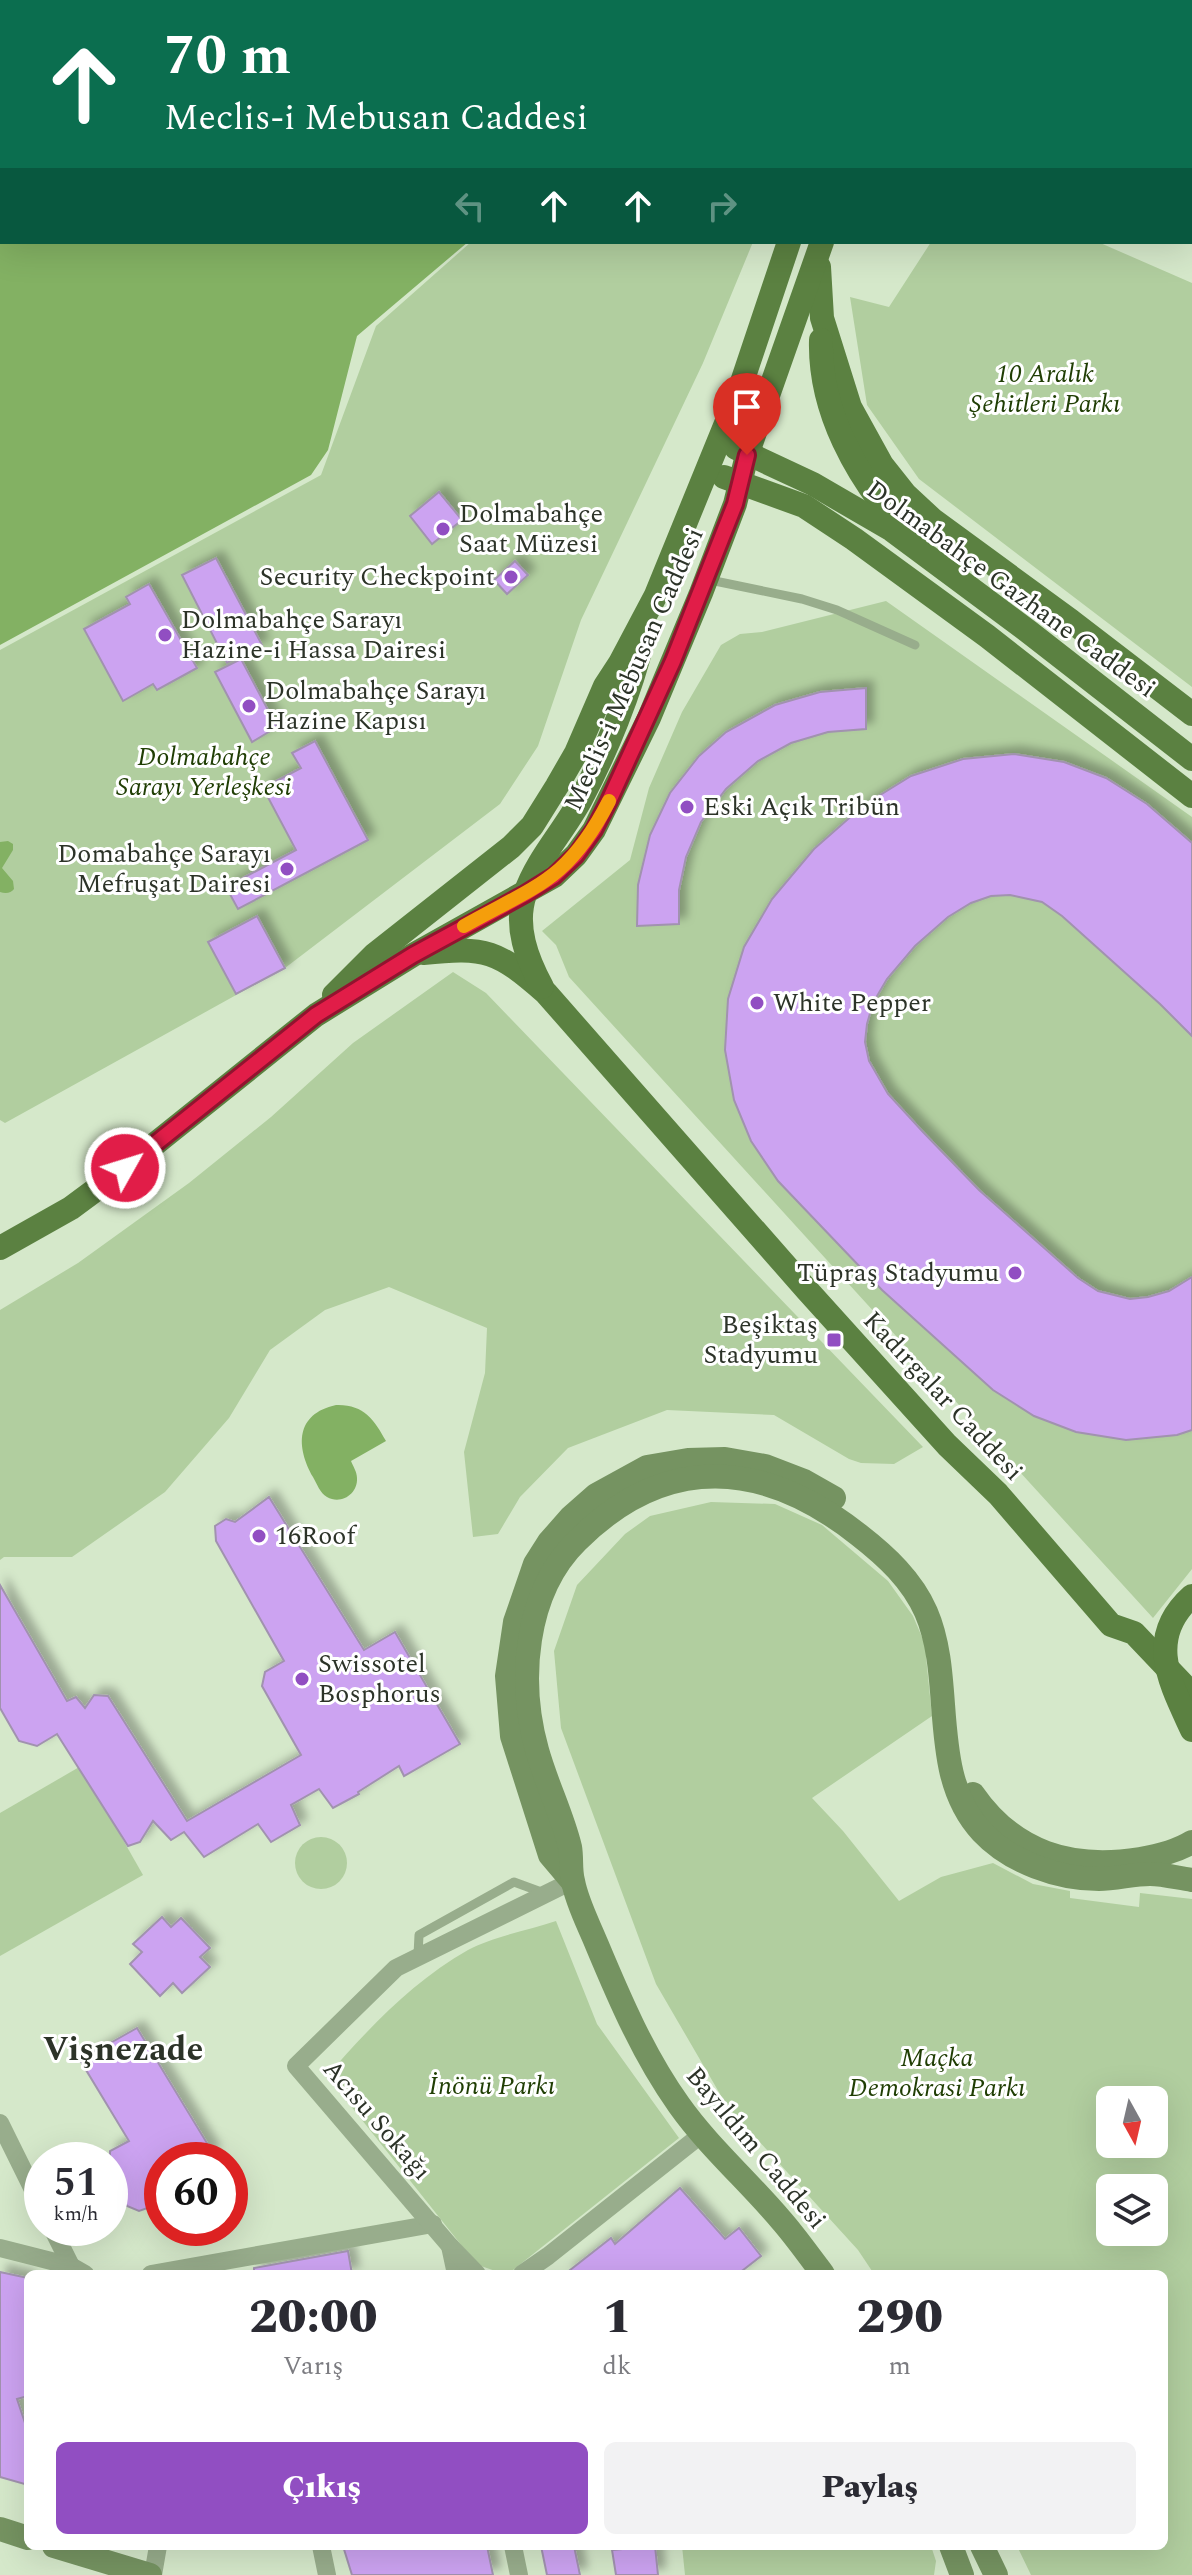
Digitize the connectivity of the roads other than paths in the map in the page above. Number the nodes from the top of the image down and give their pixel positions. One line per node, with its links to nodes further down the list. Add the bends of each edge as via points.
1 (788, 244): 4 (main road, Meclis-i Mebusan Caddesi)
2 (820, 248): 3 (main road); 5 (main road, Meclis-i Mebusan Caddesi)
3 (822, 318): 8 (main road, via 822,380 845,444 876,496); 12 (main road, via 850,407 905,494)
4 (720, 438): 5 (main road, Dolmabahçe Gazhane Caddesi); 6 (main road, Meclis-i Mebusan Caddesi)
5 (747, 455): 7 (main road, Meclis-i Mebusan Caddesi); 8 (main road, Dolmabahçe Gazhane Caddesi, via 825,491)
6 (708, 471): 7 (main road); 10 (main road, Meclis-i Mebusan Caddesi)
7 (739, 483): 9 (main road, Meclis-i Mebusan Caddesi); 14 (main road, via 804,506 865,546)
8 (922, 552): 13 (main road, Dolmabahçe Gazhane Caddesi)
9 (707, 579): 11 (lane, via 837,610); 15 (main road, Meclis-i Mebusan Caddesi, via 649,718 594,830 554,876)
10 (649, 610): 15 (main road, via 633,679 601,755); 18 (main road, Meclis-i Mebusan Caddesi, via 532,826 374,955)
11 (915, 645)
12 (1192, 714)
13 (1192, 759)
14 (1192, 796)
15 (525, 894): 16 (main road, Meclis-i Mebusan Caddesi); 17 (main road, Kadırgalar Caddesi, via 524,948)
16 (413, 955): 17 (main road, Kadırgalar Caddesi, via 490,952); 18 (main road, Meclis-i Mebusan Caddesi)
17 (546, 993): 21 (main road, Kadırgalar Caddesi, via 1111,1625 1134,1633)
18 (316, 1015): 19 (main road, via 114,1176)
19 (0, 1248)
20 (1192, 1596): 21 (main road, via 1168,1626 1164,1655)
21 (1169, 1670): 22 (main road, Kadırgalar Caddesi)
22 (1190, 1715)
23 (1192, 1842): 25 (main road, Bayıldım Caddesi, via 1159,1856 1089,1862 1050,1856 1006,1830 973,1794 949,1629 920,1573 873,1526 804,1481 765,1466 688,1460 647,1467 596,1495 571,1517 535,1564 515,1622 507,1676 512,1736 550,1855)
24 (1192, 1880): 25 (main road, Bayıldım Caddesi, via 1054,1873 1005,1851 968,1813 954,1782 934,1631 906,1577 812,1503 767,1484 691,1476 650,1488 604,1516 557,1564 542,1595 528,1649 526,1689 536,1747 571,1850)
25 (572, 1881): 27 (main road, Bayıldım Caddesi, via 633,2027 665,2085); 29 (street, Acısu Sokağı, via 396,1968 296,2066)
26 (0, 2123): 28 (street)
27 (702, 2134): 39 (street); 40 (main road, Bayıldım Caddesi)
28 (24, 2172)
29 (433, 2224): 31 (street, Acısu Sokağı); 33 (street)
30 (63, 2246): 34 (street)
31 (450, 2246): 37 (street, Acısu Sokağı); 38 (street, Acısu Sokağı)
32 (0, 2248): 34 (street)
33 (259, 2254): 35 (street); 36 (street)
34 (78, 2270)
35 (173, 2270)
36 (262, 2270)
37 (455, 2270)
38 (473, 2270)
39 (528, 2270)
40 (820, 2270)
41 (0, 2529): 42 (main road)
42 (24, 2537)
43 (67, 2550): 50 (main road)
44 (157, 2550): 50 (street)
45 (322, 2550): 51 (street)
46 (514, 2550): 52 (street)
47 (953, 2550): 53 (main road)
48 (983, 2550): 54 (main road)
49 (984, 2550): 55 (main road)
50 (151, 2575)
51 (327, 2575)
52 (519, 2575)
53 (962, 2575)
54 (990, 2575)
55 (996, 2575)

